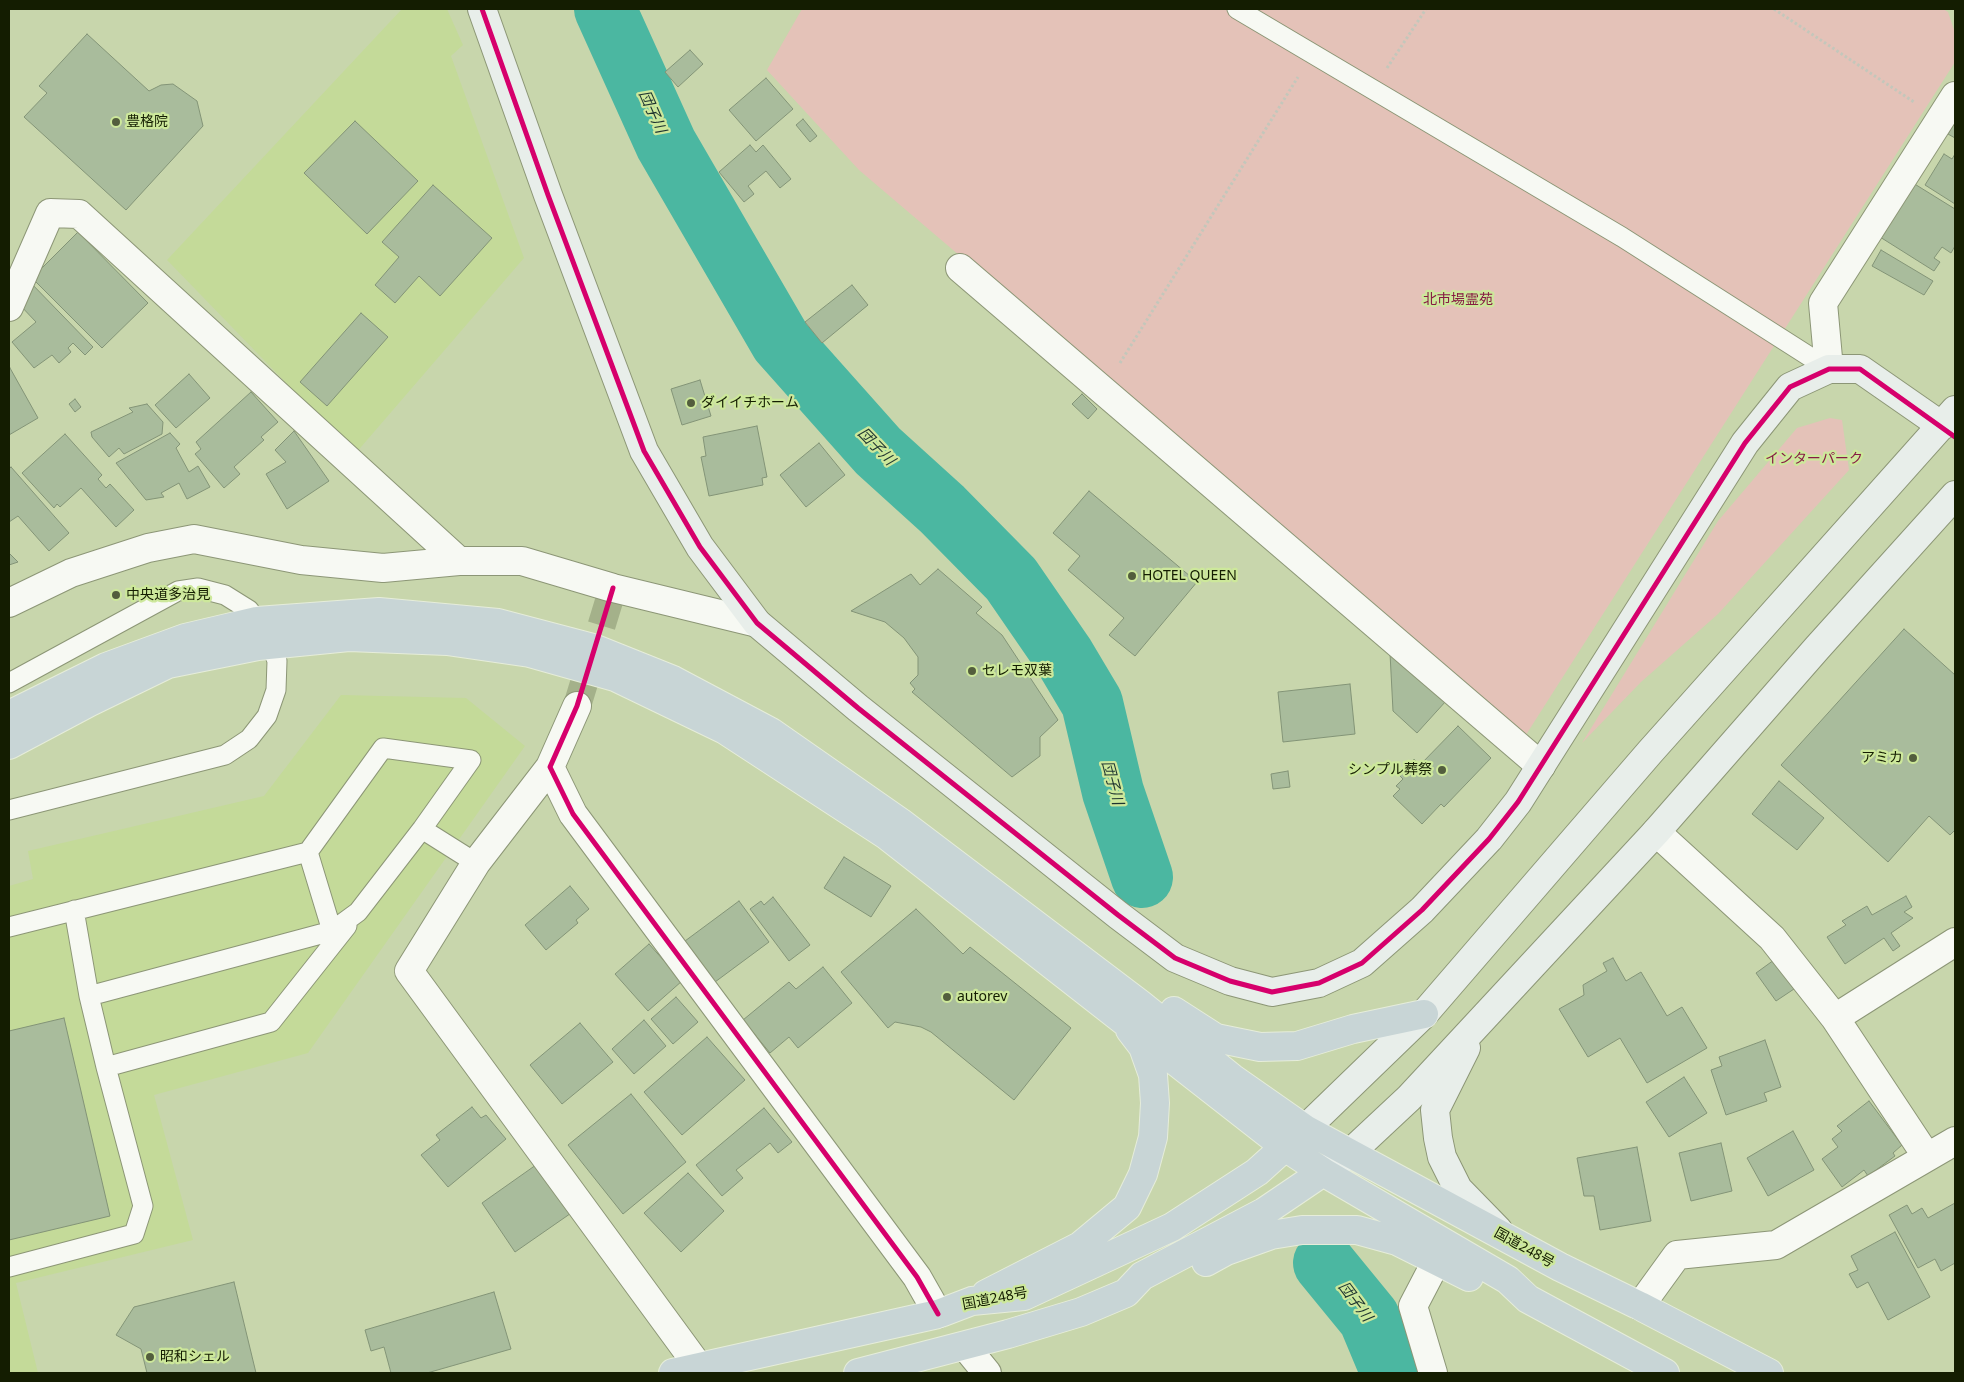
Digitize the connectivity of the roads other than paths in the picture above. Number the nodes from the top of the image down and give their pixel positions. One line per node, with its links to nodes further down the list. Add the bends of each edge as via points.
1 (482, 9): 12 (street, via 644,451 700,547)
2 (1237, 9): 6 (lane, via 1622,237)
3 (1955, 96): 6 (street, via 1823,303)
4 (960, 268): 18 (street)
5 (9, 306): 9 (street, via 50,213 79,214)
6 (1829, 369): 7 (street, via 1860,369); 18 (street, via 1790,387 1745,443)
7 (1951, 424): 32 (street, via 1650,752)
8 (1955, 495): 22 (street)
9 (459, 561): 10 (street, via 383,568 301,560 194,539 148,548 71,573); 12 (street, via 522,561 613,588)
10 (9, 603)
11 (257, 621): 13 (lane); 14 (lane, via 249,610 225,595 198,588 178,591); 16 (highway, via 185,638 106,667); 31 (highway, via 379,612 498,623 594,648 673,680 771,732 900,822)
12 (757, 623): 18 (street, via 866,714 1175,958 1230,981 1272,992 1319,983 1362,964 1422,910 1489,839)
13 (271, 644): 17 (highway, via 168,664); 20 (lane, via 277,661 276,690 267,716 249,739 225,755); 31 (highway, via 349,637 447,641 530,653 615,677 725,730 886,835)
14 (9, 683)
15 (576, 706): 19 (street)
16 (9, 715)
17 (9, 745)
18 (1541, 766)
19 (550, 767): 24 (street); 48 (street, via 572,814 917,1277)
20 (9, 810)
21 (422, 829): 23 (lane, via 471,760 383,748); 24 (lane); 26 (lane)
22 (1656, 832): 33 (street, via 1772,938); 34 (street)
23 (308, 852): 25 (lane); 28 (lane)
24 (476, 863): 50 (street, via 409,971)
25 (74, 910): 27 (lane); 30 (lane)
26 (358, 912): 28 (lane); 35 (lane, via 271,1022)
27 (9, 927)
28 (332, 931): 30 (lane)
29 (1955, 942): 33 (street)
30 (89, 996): 35 (lane)
31 (1130, 1010): 32 (highway, via 1160,1002 1216,1038 1260,1047 1297,1046 1353,1029); 36 (highway, via 1232,1078); 46 (highway, via 1153,1075 1155,1103 1153,1137 1143,1174 1127,1207 1080,1246)
32 (1424, 1014): 36 (street)
33 (1835, 1018): 39 (street)
34 (1477, 1024): 38 (street, via 1408,1098); 41 (street, via 1435,1110 1438,1138 1442,1157 1458,1189)
35 (106, 1067): 43 (lane, via 143,1206 134,1234)
36 (1295, 1138): 38 (highway, 国道248号); 40 (highway); 46 (highway, 国道248号, via 1258,1172 1172,1227 1024,1296)
37 (1955, 1141): 39 (street)
38 (1348, 1155): 40 (street); 41 (highway, 国道248号)
39 (1927, 1157): 47 (street, via 1776,1245 1677,1255)
40 (1323, 1172): 44 (highway, via 1264,1212 1142,1276); 45 (highway, via 1508,1280)
41 (1506, 1238): 47 (highway, 国道248号)
42 (1437, 1260): 44 (highway, via 1397,1241 1357,1230 1302,1230 1271,1235 1226,1251 1151,1291); 45 (highway, via 1501,1296); 54 (street, via 1413,1306)
43 (9, 1267)
44 (1126, 1293): 49 (highway, via 1082,1312)
45 (1528, 1299): 55 (highway)
46 (972, 1301): 48 (highway, 国道248号)
47 (1640, 1306): 56 (highway, 国道248号)
48 (938, 1314): 50 (highway, 国道248号)
49 (964, 1346): 52 (highway); 53 (street)
50 (699, 1367): 51 (highway, 国道248号)
51 (673, 1373)
52 (858, 1373)
53 (986, 1373)
54 (1433, 1373)
55 (1665, 1373)
56 (1769, 1373)

